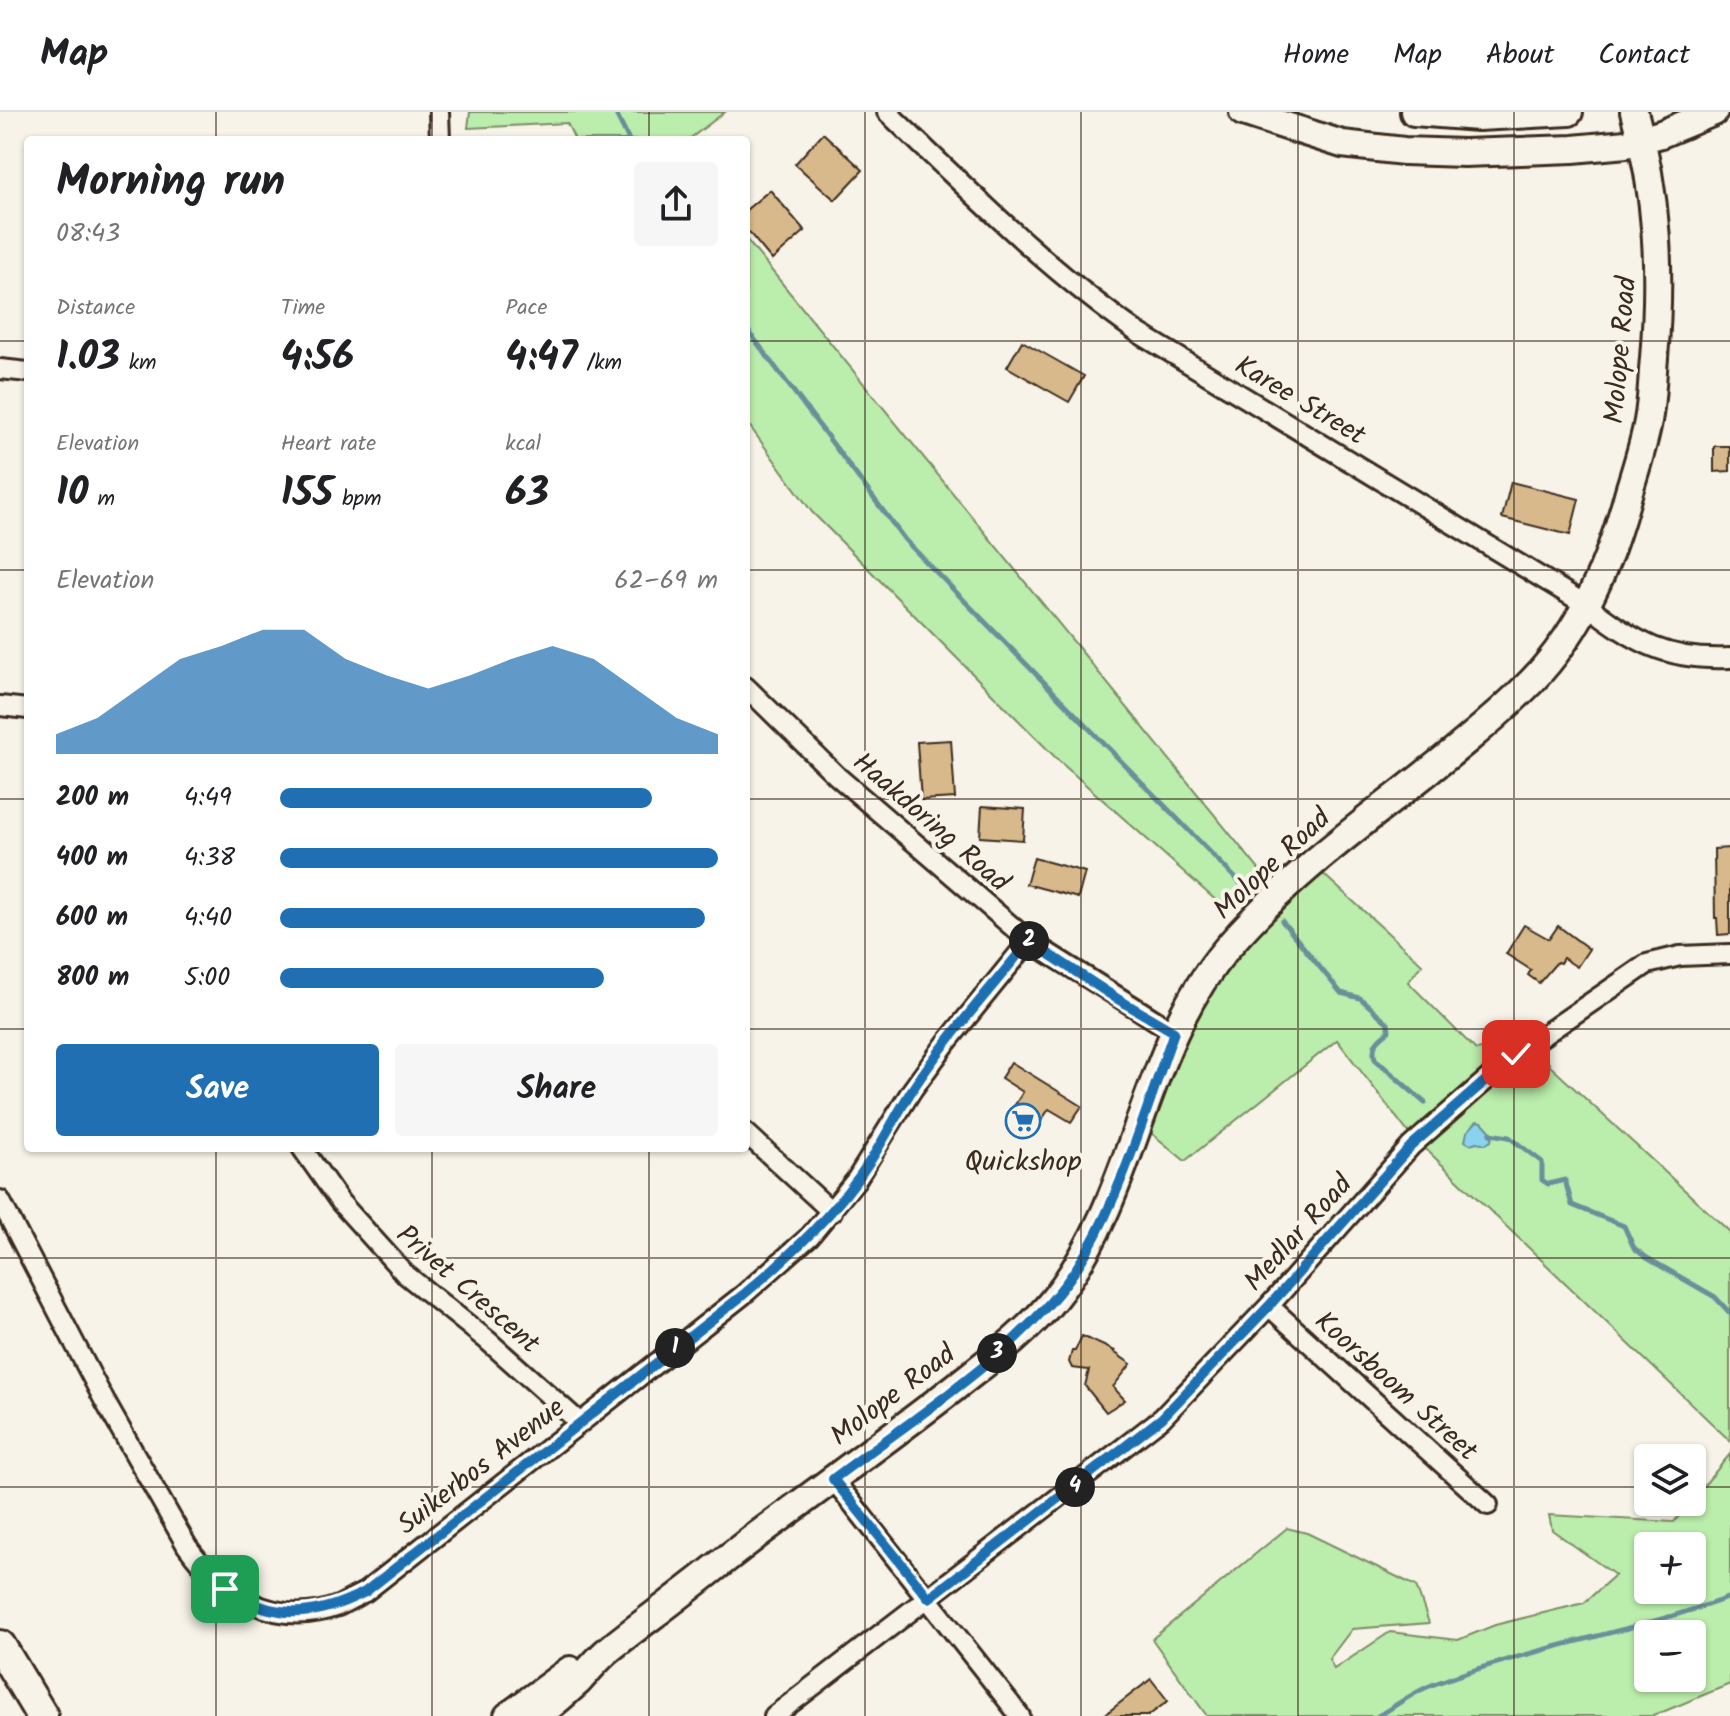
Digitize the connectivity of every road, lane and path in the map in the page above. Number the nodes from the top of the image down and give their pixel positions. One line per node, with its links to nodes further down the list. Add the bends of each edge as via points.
1 (439, 112): 8 (street)
2 (887, 112): 12 (street, Karee Street, via 1088,298)
3 (1243, 112): 9 (street, via 1342,144 1404,151 1573,149)
4 (1414, 112): 5 (street, via 1478,117)
5 (1569, 112)
6 (1634, 112): 9 (street, Molope Road)
7 (1714, 112): 9 (street)
8 (440, 136)
9 (1642, 140): 12 (street, Molope Road, via 1657,233 1659,294 1648,421 1615,545)
10 (0, 369): 11 (street)
11 (24, 372)
12 (1588, 606): 13 (street, Karee Street, via 1651,647 1693,658); 19 (street, Molope Road, via 1555,654 1505,706 1269,901 1216,962)
13 (1730, 658)
14 (750, 691): 17 (street, Haakdoring Road, via 837,776)
15 (0, 706): 16 (street)
16 (24, 709)
17 (1029, 941): 19 (street, Haakdoring Road); 23 (street, Suikerbos Avenue, via 912,1090)
18 (1730, 954): 24 (street, Medlar Road, via 1647,964 1516,1054 1411,1146)
19 (1174, 1032): 26 (street, Molope Road, via 1110,1205 1086,1253 1050,1305 978,1369)
20 (750, 1137): 23 (street)
21 (305, 1152): 25 (street, Privet Crescent, via 340,1202 405,1274)
22 (0, 1200): 25 (street, Suikerbos Avenue, via 187,1546 203,1569 246,1602 276,1611 311,1612 365,1592)
23 (832, 1212): 25 (street, Suikerbos Avenue, via 785,1260)
24 (1269, 1306): 27 (street, Koorsboom Street); 28 (street, Medlar Road, via 1146,1432)
25 (579, 1422)
26 (833, 1479): 28 (street); 30 (street, Molope Road)
27 (1488, 1505)
28 (929, 1598): 34 (street, Medlar Road); 35 (street)
29 (0, 1646): 31 (main road)
30 (603, 1655): 32 (street, Molope Road, via 551,1682); 33 (street, Molope Road)
31 (42, 1716)
32 (508, 1716)
33 (538, 1716)
34 (774, 1716)
35 (1020, 1716)

